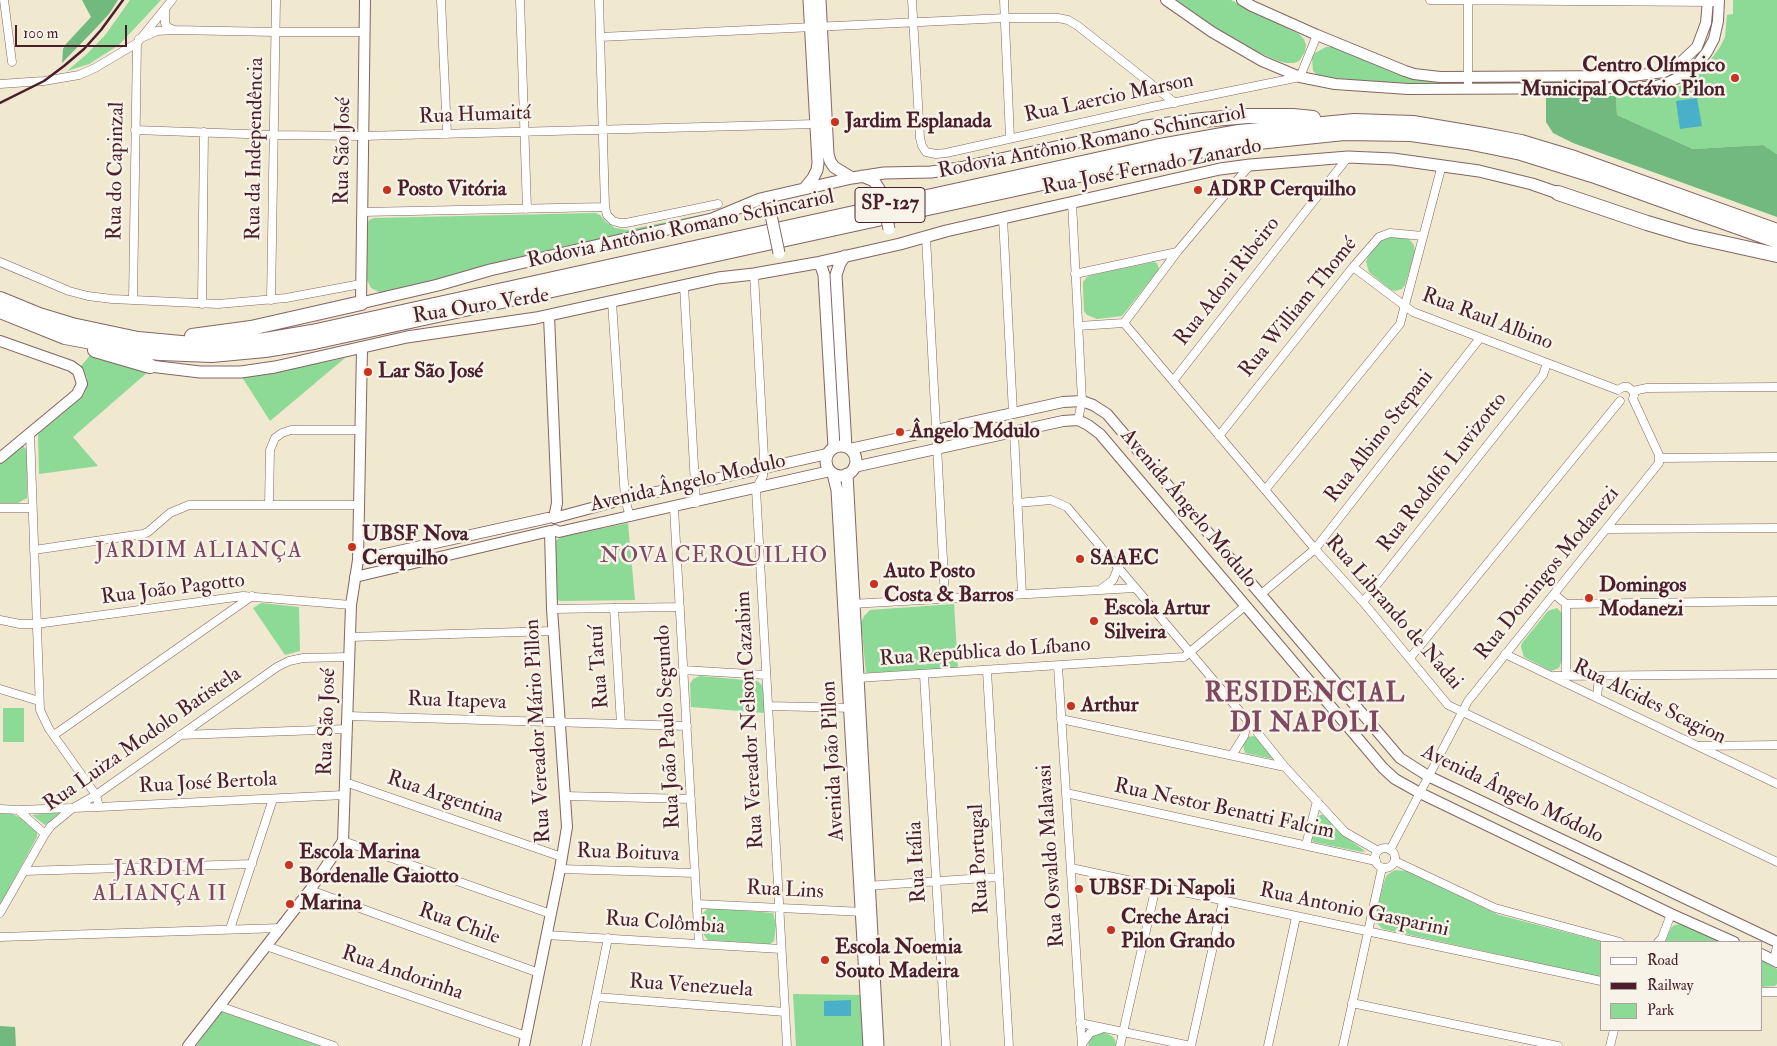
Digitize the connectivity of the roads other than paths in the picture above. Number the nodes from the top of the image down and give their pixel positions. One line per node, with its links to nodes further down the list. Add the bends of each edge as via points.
1 (4, 0): 31 (street)
2 (172, 0): 21 (street)
3 (276, 0): 26 (street, Rua da Independência)
4 (365, 0): 27 (street, Rua São José)
5 (442, 0): 44 (street)
6 (520, 0): 43 (street)
7 (599, 0): 29 (street)
8 (809, 0): 24 (main road)
9 (820, 0): 24 (main road)
10 (912, 0): 23 (street)
11 (1004, 0): 22 (street)
12 (1166, 0): 32 (street, via 1262,61)
13 (1242, 0): 20 (street)
14 (1430, 0): 15 (street)
15 (1468, 0): 16 (street); 33 (street)
16 (1540, 0): 17 (street)
17 (1613, 1): 18 (street)
18 (1708, 1): 19 (street); 33 (street, via 1706,22 1696,47 1679,64 1664,72 1632,76)
19 (1719, 1): 35 (street, via 1718,21 1708,52 1686,74 1667,83 1633,88)
20 (1252, 3): 28 (street)
21 (166, 8): 25 (street, via 165,24); 30 (street)
22 (1006, 18): 23 (street); 36 (street, via 1068,20); 47 (street)
23 (913, 23): 24 (street); 47 (street, Rua Laercio Marson, via 920,138 926,152 946,153)
24 (816, 28): 29 (street); 38 (main road); 51 (main road, via 830,162)
25 (174, 30): 26 (street); 30 (street, via 157,31)
26 (276, 32): 27 (street); 45 (street, Rua da Independência)
27 (365, 32): 46 (street, Rua São José)
28 (1316, 35): 32 (street); 33 (street, via 1414,74)
29 (600, 37): 41 (street)
30 (138, 41): 34 (street, via 107,62 79,75); 40 (street, Rua do Capinzal)
31 (12, 62)
32 (1300, 77): 35 (street, via 1336,84 1408,89); 36 (street, Rua Laercio Marson)
33 (1468, 77): 35 (street)
34 (0, 84)
35 (1468, 88)
36 (1175, 103): 47 (street, Rua Laercio Marson)
37 (1354, 121): 39 (highway, via 1247,116); 61 (highway, Rodovia Antônio Romano Schincariol / SP-127, via 1413,123 1520,142 1574,158); 90 (highway, Rodovia Antônio Romano Schincariol / SP-127, via 1238,132 1155,147 289,336 217,344)
38 (816, 124): 41 (street, Rua Humaitá); 52 (main road, via 817,170)
39 (1143, 128): 51 (main road, via 959,168)
40 (135, 130): 42 (street, Rua Humaitá); 78 (street, Rua do Capinzal)
41 (603, 130): 43 (street, Rua Humaitá); 57 (street)
42 (204, 132): 45 (street, Rua Humaitá); 82 (street)
43 (524, 132): 44 (street, Rua Humaitá); 58 (street)
44 (447, 134): 46 (street, Rua Humaitá)
45 (274, 135): 46 (street, Rua Humaitá); 79 (street, Rua da Independência)
46 (363, 136): 59 (street, Rua São José)
47 (1010, 138)
48 (1348, 157): 49 (main road, Rua José Fernado Zanardo); 50 (main road, Rua José Fernado Zanardo); 95 (street, Rua Adoni Ribeiro)
49 (1250, 165): 55 (main road, Rua José Fernado Zanardo); 66 (street)
50 (1442, 165): 53 (main road, Rua José Fernado Zanardo, via 1479,171); 62 (street)
51 (857, 177): 52 (main road); 65 (main road, bridge, via 874,181 881,192 889,229 888,240)
52 (804, 189): 54 (main road)
53 (1558, 192): 67 (highway, via 1691,236)
54 (780, 194): 71 (main road, bridge, via 773,203 771,215 779,253 784,262); 80 (main road, via 712,219)
55 (1072, 202): 60 (main road, Rua José Fernado Zanardo); 74 (street)
56 (718, 204): 57 (street, via 620,223 610,218)
57 (605, 207): 58 (street)
58 (527, 209): 59 (street)
59 (362, 212): 75 (street, Rua São José)
60 (1003, 218): 63 (main road, Rua José Fernado Zanardo); 102 (street)
61 (1777, 231)
62 (1423, 236): 72 (street, Rua William Thomé, via 1384,234); 83 (street)
63 (926, 237): 65 (main road, Rua José Fernado Zanardo); 105 (street)
64 (1777, 241): 88 (highway, Rodovia Antônio Romano Schincariol / SP-127, via 1521,153 1411,134 1344,133 1239,144 1166,156 291,346 239,353 189,354 135,350)
65 (882, 248): 68 (main road, Rua José Fernado Zanardo)
66 (1177, 252): 74 (street); 86 (street)
67 (1777, 255)
68 (845, 256): 70 (main road, Rua José Fernado Zanardo); 109 (main road, via 836,275)
69 (0, 262): 78 (street, via 69,291)
70 (816, 263): 71 (main road, Rua Ouro Verde); 109 (main road, via 824,275)
71 (793, 267): 73 (main road, Rua Ouro Verde)
72 (1352, 267): 83 (street, Rua Raul Albino); 108 (street, Rua William Thomé)
73 (754, 274): 76 (main road, Rua Ouro Verde); 114 (street, Rua Vereador Nelson Cazabim)
74 (1076, 274): 87 (street)
75 (361, 284): 79 (street); 80 (street, Rua São José)
76 (684, 286): 81 (main road, Rua Ouro Verde); 117 (street)
77 (0, 299): 90 (highway, Rodovia Antônio Romano Schincariol / SP-127, via 72,325)
78 (133, 300): 82 (street)
79 (270, 300): 82 (street)
80 (361, 302): 90 (highway, via 225,332)
81 (612, 302): 85 (main road, Rua Ouro Verde); 120 (street)
82 (202, 304)
83 (1405, 306): 89 (street, Rua Raul Albino); 119 (street, via 1400,324)
84 (0, 311): 88 (highway, Rodovia Antônio Romano Schincariol / SP-127)
85 (549, 316): 92 (main road, Rua Ouro Verde, via 422,334); 129 (street, via 557,503)
86 (1124, 323): 87 (street); 95 (street, Rua Librando de Nadai)
87 (1078, 326): 100 (street)
88 (65, 337): 94 (highway, via 106,354)
89 (1480, 338): 93 (street, Rua Raul Albino); 133 (street, Rua Albino Stepani)
90 (138, 339)
91 (1, 343): 107 (street, via 71,366 81,377 82,384 77,394)
92 (362, 348): 94 (main road, Rua Ouro Verde, via 241,372 200,372); 104 (street, Rua São José)
93 (1547, 363): 97 (street, Rua Raul Albino); 148 (street, Rua Rodolfo Luvizotto, via 1543,375)
94 (150, 366)
95 (1173, 381): 108 (street, Rua Librando de Nadai)
96 (1777, 386): 98 (street, via 1647,388)
97 (1618, 390): 98 (street, via 1626,386); 101 (street)
98 (1633, 391): 99 (street)
99 (1633, 399): 101 (street, via 1628,403); 113 (street)
100 (1082, 401): 102 (street, Avenida Ângelo Modulo); 103 (street); 137 (street, Avenida Ângelo Modulo, via 1107,414)
101 (1620, 401): 165 (street)
102 (1013, 413): 105 (street, Avenida Ângelo Modulo)
103 (1078, 420): 106 (street); 139 (street, Avenida Ângelo Modulo, via 1100,434)
104 (360, 430): 123 (street, via 291,430 275,438 270,450); 124 (street, Rua São José)
105 (936, 430): 109 (street, Avenida Ângelo Modulo); 110 (street)
106 (1014, 432): 110 (street); 122 (street)
107 (30, 434): 112 (street); 126 (street)
108 (1220, 436): 119 (street, Rua Librando de Nadai)
109 (839, 449): 114 (street, Avenida Ângelo Modulo); 115 (main road, via 855,459); 116 (main road, via 826,465)
110 (937, 449): 115 (street); 146 (street)
111 (1777, 457): 113 (street)
112 (0, 458)
113 (1660, 458): 131 (street, Rua Domingos Modanezi)
114 (764, 468): 117 (street, Avenida Ângelo Modulo); 118 (street, Rua Vereador Nelson Cazabim)
115 (851, 470): 116 (main road, via 840,476); 149 (main road, Avenida João Pillon)
116 (832, 472): 118 (street, Avenida Ângelo Modulo); 149 (main road, Avenida João Pillon, via 837,490)
117 (695, 484): 120 (street, Avenida Ângelo Modulo); 121 (street)
118 (756, 489): 121 (street, Avenida Ângelo Modulo); 171 (street, Rua Vereador Nelson Cazabim)
119 (1265, 490): 133 (street, Rua Librando de Nadai)
120 (625, 499): 128 (street); 129 (street, Avenida Ângelo Modulo)
121 (696, 503): 127 (street, Avenida Ângelo Modulo)
122 (1017, 503): 136 (street, via 1051,500 1066,507); 142 (street)
123 (269, 504): 124 (street); 134 (street, via 189,505 170,513 143,534)
124 (358, 505): 135 (street, Rua São José)
125 (0, 508): 126 (street)
126 (32, 508): 134 (street)
127 (674, 508): 128 (street, Avenida Ângelo Modulo); 153 (street, Rua João Paulo Segundo)
128 (630, 517): 132 (street, Avenida Ângelo Modulo, via 559,532)
129 (551, 518): 132 (street, Rua Vereador Mário Pillon, via 545,526); 135 (street, Avenida Ângelo Modulo, via 379,555)
130 (1777, 528): 131 (street)
131 (1606, 529): 143 (street, Rua Domingos Modanezi)
132 (552, 530): 138 (street, Avenida Ângelo Modulo); 155 (street, Rua Vereador Mário Pillon)
133 (1315, 549): 144 (street, Rua Albino Stepani); 148 (street, Rua Librando de Nadai)
134 (34, 550): 158 (street)
135 (358, 555): 138 (street, Rua São José)
136 (1118, 568): 140 (street); 141 (street, via 1112,580)
137 (1242, 573): 139 (street); 144 (street, Avenida Ângelo Modulo)
138 (355, 577): 151 (street, Rua São José)
139 (1228, 586): 152 (street, Avenida Ângelo Modulo)
140 (1135, 588): 141 (street); 162 (street)
141 (1101, 590): 142 (street)
142 (1022, 594): 146 (street)
143 (1554, 594): 150 (street); 163 (street, Rua Domingos Modanezi)
144 (1260, 595): 156 (street, Avenida Ângelo Módolo)
145 (252, 596): 151 (street, Rua João Pagotto); 158 (street, Rua João Pagotto); 189 (street)
146 (946, 598): 149 (street)
147 (1777, 601): 150 (street)
148 (1363, 602): 165 (street, Rua Librando de Nadai)
149 (849, 604): 175 (main road, Avenida João Pillon); 180 (main road, Avenida João Pillon)
150 (1566, 604): 173 (street)
151 (351, 605): 161 (street, Rua São José)
152 (1245, 606): 159 (street, Avenida Ângelo Modulo); 162 (street, Rua República do Líbano)
153 (680, 607): 154 (street); 167 (street, Rua João Paulo Segundo)
154 (614, 608): 155 (street); 186 (street, Rua Tatuí)
155 (552, 609): 160 (street, Rua Vereador Mário Pillon)
156 (1275, 613): 159 (street); 195 (street, Avenida Ângelo Módolo, via 1400,758)
157 (0, 620): 158 (street, Rua João Pagotto)
158 (36, 624): 178 (street)
159 (1261, 625): 201 (street, Avenida Ângelo Modulo, via 1383,768)
160 (553, 631): 161 (street); 185 (street, Rua Vereador Mário Pillon)
161 (350, 637): 164 (street, Rua São José)
162 (1190, 653): 166 (street, Rua República do Líbano, via 1184,658); 184 (street)
163 (1505, 654): 172 (street, Rua Alcides Scagion); 181 (street, Rua Domingos Modanezi)
164 (349, 657): 182 (street, Rua São José); 190 (street, Rua Luiza Modolo Batistela, via 303,658 283,664)
165 (1410, 658): 181 (street, Rua Librando de Nadai, via 1448,705)
166 (1058, 666): 168 (street, Rua República do Líbano); 183 (street, Rua Osvaldo Malavasi)
167 (683, 670): 171 (street); 187 (street, Rua João Paulo Segundo)
168 (987, 671): 170 (street, Rua República do Líbano); 225 (street, Rua Portugal)
169 (1777, 674): 174 (street)
170 (924, 675): 175 (street, Rua República do Líbano); 226 (street, Rua Itália)
171 (766, 676): 179 (street, Rua Vereador Nelson Cazabim)
172 (1552, 676): 173 (street); 177 (street, Rua Alcides Scagion)
173 (1566, 676): 174 (street)
174 (1599, 676): 177 (street)
175 (858, 678): 180 (main road, Avenida João Pillon)
176 (0, 689): 178 (street)
177 (1597, 698): 192 (street, Rua Alcides Scagion)
178 (39, 701): 189 (street, via 42,716)
179 (768, 706): 180 (street); 232 (street, Rua Vereador Nelson Cazabim)
180 (855, 708): 227 (main road, Avenida João Pillon)
181 (1462, 712): 195 (street, Rua Domingos Modanezi); 218 (street, Rua Librando de Nadai)
182 (347, 716): 185 (street, Rua Itapeva); 188 (street, Rua São José)
183 (1061, 719): 193 (street); 198 (street, Rua Osvaldo Malavasi)
184 (1248, 721): 193 (street, via 1241,743); 194 (street)
185 (560, 722): 186 (street, Rua Itapeva); 202 (street, Rua Vereador Mário Pillon)
186 (621, 724): 187 (street, Rua Itapeva)
187 (687, 726): 204 (street, Rua João Paulo Segundo)
188 (347, 729): 190 (street); 196 (street, Rua São José)
189 (54, 735): 199 (street)
190 (180, 735): 199 (street, Rua Luiza Modolo Batistela)
191 (1777, 745): 192 (street)
192 (1697, 746): 197 (street, Rua Alcides Scagion)
193 (1232, 756): 194 (street)
194 (1285, 767): 205 (street)
195 (1428, 776): 201 (street, Rua Domingos Modanezi); 247 (street, Avenida Ângelo Módolo)
196 (345, 782): 200 (street, Rua São José); 215 (street, Rua Argentina)
197 (1777, 784)
198 (1066, 793): 212 (street, Rua Nestor Benatti Falcim); 220 (street, Rua Osvaldo Malavasi)
199 (96, 794): 206 (street); 207 (street, Rua Luiza Modolo Batistela)
200 (344, 794): 203 (street, Rua José Bertola); 211 (street, Rua São José)
201 (1420, 794): 213 (street, Rua Domingos Modanezi); 236 (street, Avenida Ângelo Módolo)
202 (564, 796): 204 (street); 215 (street, Rua Vereador Mário Pillon, via 567,827)
203 (273, 799): 206 (street, Rua José Bertola); 219 (street)
204 (691, 799): 224 (street, Rua João Paulo Segundo)
205 (1317, 801): 212 (street); 214 (street, via 1346,832)
206 (99, 807): 207 (street, Rua José Bertola)
207 (73, 808): 209 (street, Rua José Bertola); 210 (street, Rua Luiza Modolo Batistela)
208 (0, 809): 209 (street, Rua José Bertola)
209 (18, 810): 210 (street)
210 (45, 834): 223 (street, Rua Luiza Modolo Batistela)
211 (343, 842): 229 (street); 235 (street)
212 (1306, 845): 216 (street, Rua Nestor Benatti Falcim)
213 (1390, 850): 214 (street, via 1384,848); 217 (street)
214 (1378, 852): 216 (street)
215 (562, 857): 222 (street, Rua Vereador Mário Pillon)
216 (1376, 861): 221 (street)
217 (1395, 861): 221 (street, via 1391,866); 244 (street, via 1495,908)
218 (1777, 862)
219 (252, 864): 223 (street); 239 (street)
220 (1071, 868): 228 (street, Rua Antonio Gasparini); 262 (street, Rua Osvaldo Malavasi)
221 (1382, 868): 240 (street)
222 (560, 869): 224 (street, Rua Boituva); 235 (street, Rua Vereador Mário Pillon)
223 (24, 871): 234 (street, Rua Luiza Modolo Batistela)
224 (695, 873): 231 (street, Rua João Paulo Segundo)
225 (999, 877): 226 (street); 275 (street, Rua Portugal)
226 (936, 881): 227 (street); 274 (street, Rua Itália)
227 (865, 886): 233 (main road, Avenida João Pillon)
228 (1156, 886): 230 (street, Rua Antonio Gasparini); 265 (street)
229 (310, 890): 238 (street); 254 (street, Rua Chile)
230 (1223, 901): 237 (street, Rua Antonio Gasparini); 277 (street)
231 (697, 904): 232 (street, Rua Lins); 248 (street, Rua João Paulo Segundo)
232 (779, 908): 233 (street, Rua Lins); 251 (street, Rua Vereador Nelson Cazabim)
233 (867, 912): 272 (main road, Avenida João Pillon); 273 (main road, Avenida João Pillon)
234 (0, 913)
235 (551, 914): 241 (street, Rua Vereador Mário Pillon)
236 (1671, 914): 245 (street); 246 (street, Avenida Ângelo Módolo)
237 (1296, 917): 240 (street, Rua Antonio Gasparini); 278 (street)
238 (281, 928): 239 (street); 249 (street)
239 (230, 929): 242 (street)
240 (1368, 931): 255 (street, Rua Antonio Gasparini); 259 (street)
241 (546, 935): 243 (street, Rua Colômbia); 254 (street, Rua Vereador Mário Pillon)
242 (0, 937)
243 (608, 938): 248 (street, Rua Colômbia); 258 (street)
244 (1616, 941)
245 (1659, 941)
246 (1732, 941)
247 (1777, 942)
248 (699, 944): 251 (street, Rua Colômbia)
249 (266, 946): 260 (street); 266 (street, Rua Andorinha)
250 (1777, 946): 253 (street)
251 (781, 949): 261 (street, Rua Vereador Nelson Cazabim)
252 (1762, 954): 253 (street)
253 (1775, 961)
254 (539, 973): 266 (street, Rua Vereador Mário Pillon)
255 (1600, 981)
256 (1762, 992): 257 (street)
257 (1777, 992)
258 (596, 997): 261 (street, Rua Venezuela); 270 (street)
259 (1352, 1002): 279 (street); 280 (street)
260 (219, 1006): 268 (street); 269 (street)
261 (784, 1012): 271 (street, Rua Vereador Nelson Cazabim)
262 (1080, 1023): 263 (street); 267 (street, Rua Osvaldo Malavasi)
263 (1106, 1029): 265 (street); 267 (street, via 1090,1033); 276 (street, via 1117,1037)
264 (1614, 1031): 281 (street)
265 (1123, 1032): 276 (street); 277 (street)
266 (525, 1041)
267 (1082, 1045)
268 (188, 1046)
269 (334, 1046)
270 (586, 1046)
271 (787, 1046)
272 (869, 1046)
273 (878, 1046)
274 (946, 1046)
275 (1008, 1046)
276 (1120, 1046)
277 (1191, 1046)
278 (1268, 1046)
279 (1343, 1046)
280 (1558, 1046)
281 (1610, 1046)

